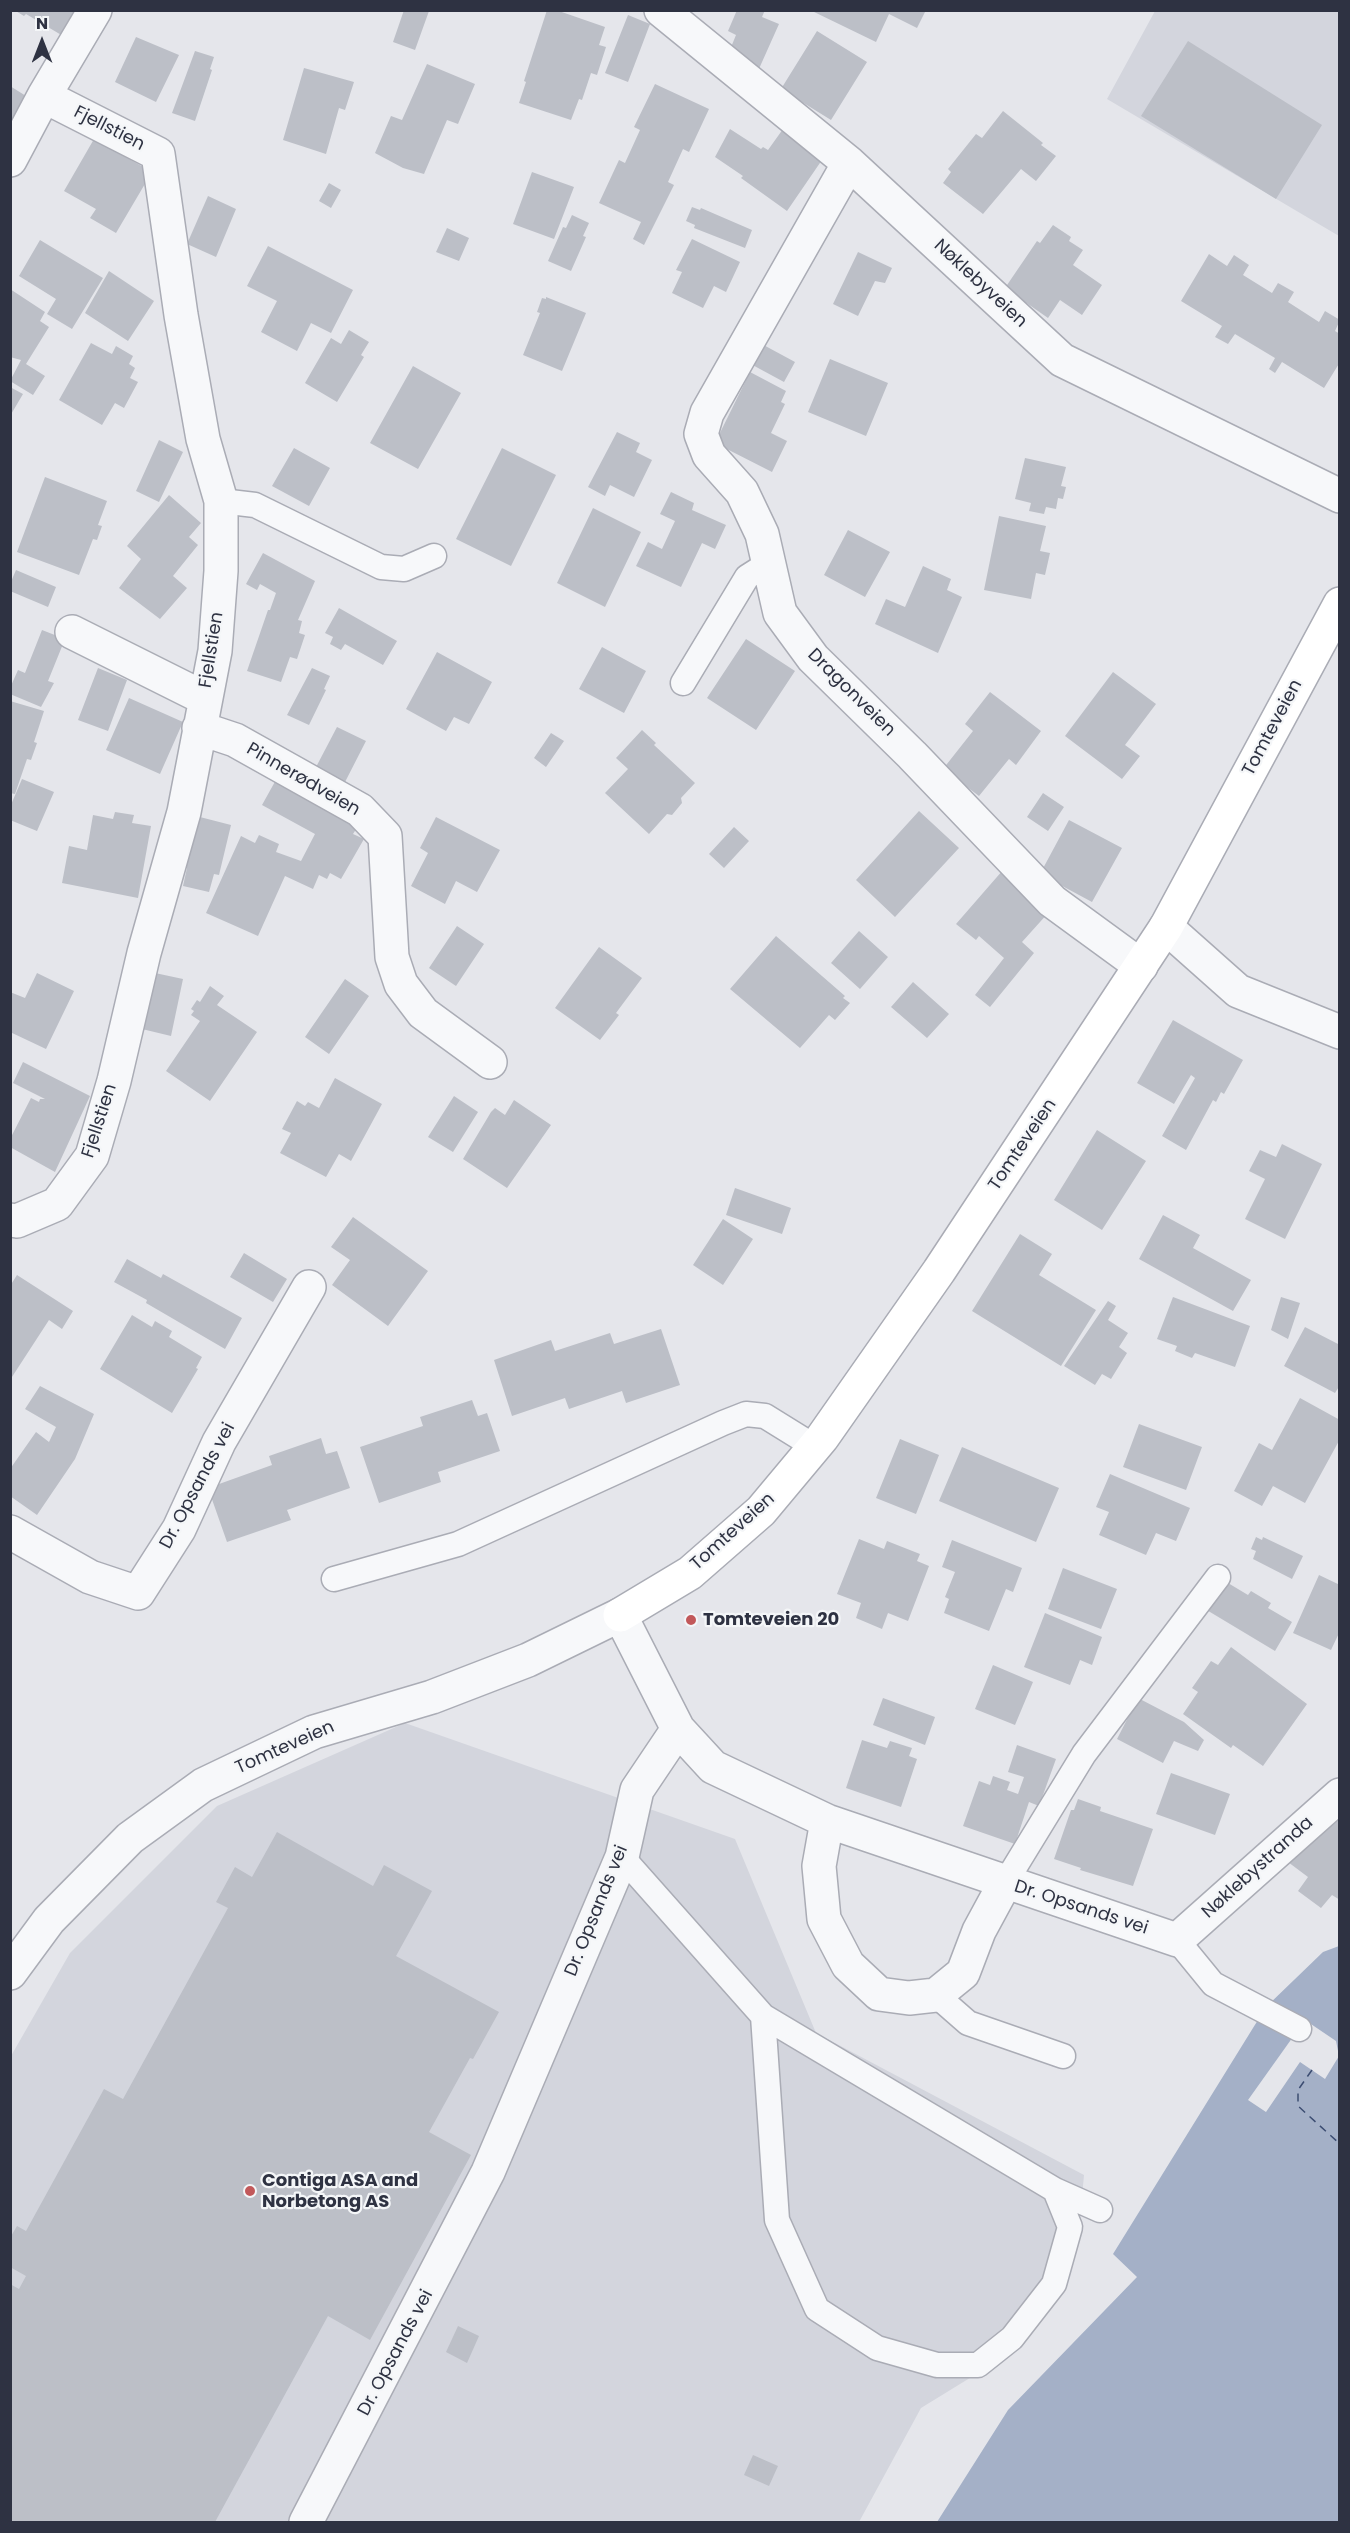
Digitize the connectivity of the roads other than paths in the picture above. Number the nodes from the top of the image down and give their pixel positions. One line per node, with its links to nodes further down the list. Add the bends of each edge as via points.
1 (95, 10): 3 (street)
2 (661, 10): 5 (street, Nøklebyveien)
3 (44, 96): 4 (street); 7 (street, Fjellstien, via 158,154 203,439)
4 (10, 160)
5 (849, 163): 6 (street, Nøklebyveien, via 1062,360); 9 (street, Dragonveien, via 707,413 701,434 708,455 742,492 762,534)
6 (1340, 496)
7 (221, 501): 8 (lane, via 255,505 381,567 404,569); 13 (street, Fjellstien, via 222,571 215,651)
8 (434, 556)
9 (769, 563): 12 (lane, via 747,577); 15 (street, Dragonveien, via 780,612 813,658 1052,901)
10 (1340, 604): 14 (street, Tomteveien)
11 (72, 632): 13 (street, Pinnerødveien)
12 (683, 683)
13 (202, 713): 17 (street, Pinnerødveien, via 235,740 360,810 385,836 392,957 401,984 423,1013); 18 (street, Fjellstien, via 184,812 92,1156 57,1204 17,1221)
14 (1166, 927): 15 (street, Tomteveien); 16 (street, via 1238,991)
15 (1141, 966): 20 (street, Tomteveien, via 939,1271)
16 (1340, 1032)
17 (490, 1062)
18 (10, 1220)
19 (309, 1287): 21 (street, Dr. Opsands vei, via 219,1442 179,1529 138,1593 90,1577)
20 (815, 1447): 23 (lane, via 765,1416 746,1414 458,1544); 24 (street, Tomteveien, via 752,1519 690,1573)
21 (10, 1532)
22 (1218, 1577): 29 (lane, via 1084,1754)
23 (334, 1579)
24 (620, 1616): 25 (street); 31 (street, Tomteveien, via 528,1660 432,1697 314,1732 203,1785 130,1838 49,1920)
25 (678, 1729): 27 (street, Dr. Opsands vei, via 713,1767); 28 (street, Dr. Opsands vei, via 637,1790)
26 (1340, 1795): 30 (street, Nøklebystranda)
27 (827, 1821): 29 (street, Dr. Opsands vei); 32 (street, via 819,1866 824,1919 848,1965 879,1994 909,1998)
28 (622, 1857): 33 (lane); 38 (street, Dr. Opsands vei, via 488,2172)
29 (1005, 1883): 30 (street, Dr. Opsands vei); 32 (street, via 963,1973)
30 (1178, 1940): 34 (lane, via 1213,1984)
31 (10, 1973)
32 (936, 1995): 35 (lane, via 968,2023)
33 (763, 2016): 36 (lane); 36 (lane, via 777,2220 817,2309 877,2348 937,2365 978,2365 1012,2338 1053,2284 1057,2272 1070,2227)
34 (1299, 2030)
35 (1063, 2056)
36 (1055, 2190): 37 (lane)
37 (1100, 2210)
38 (306, 2523)

